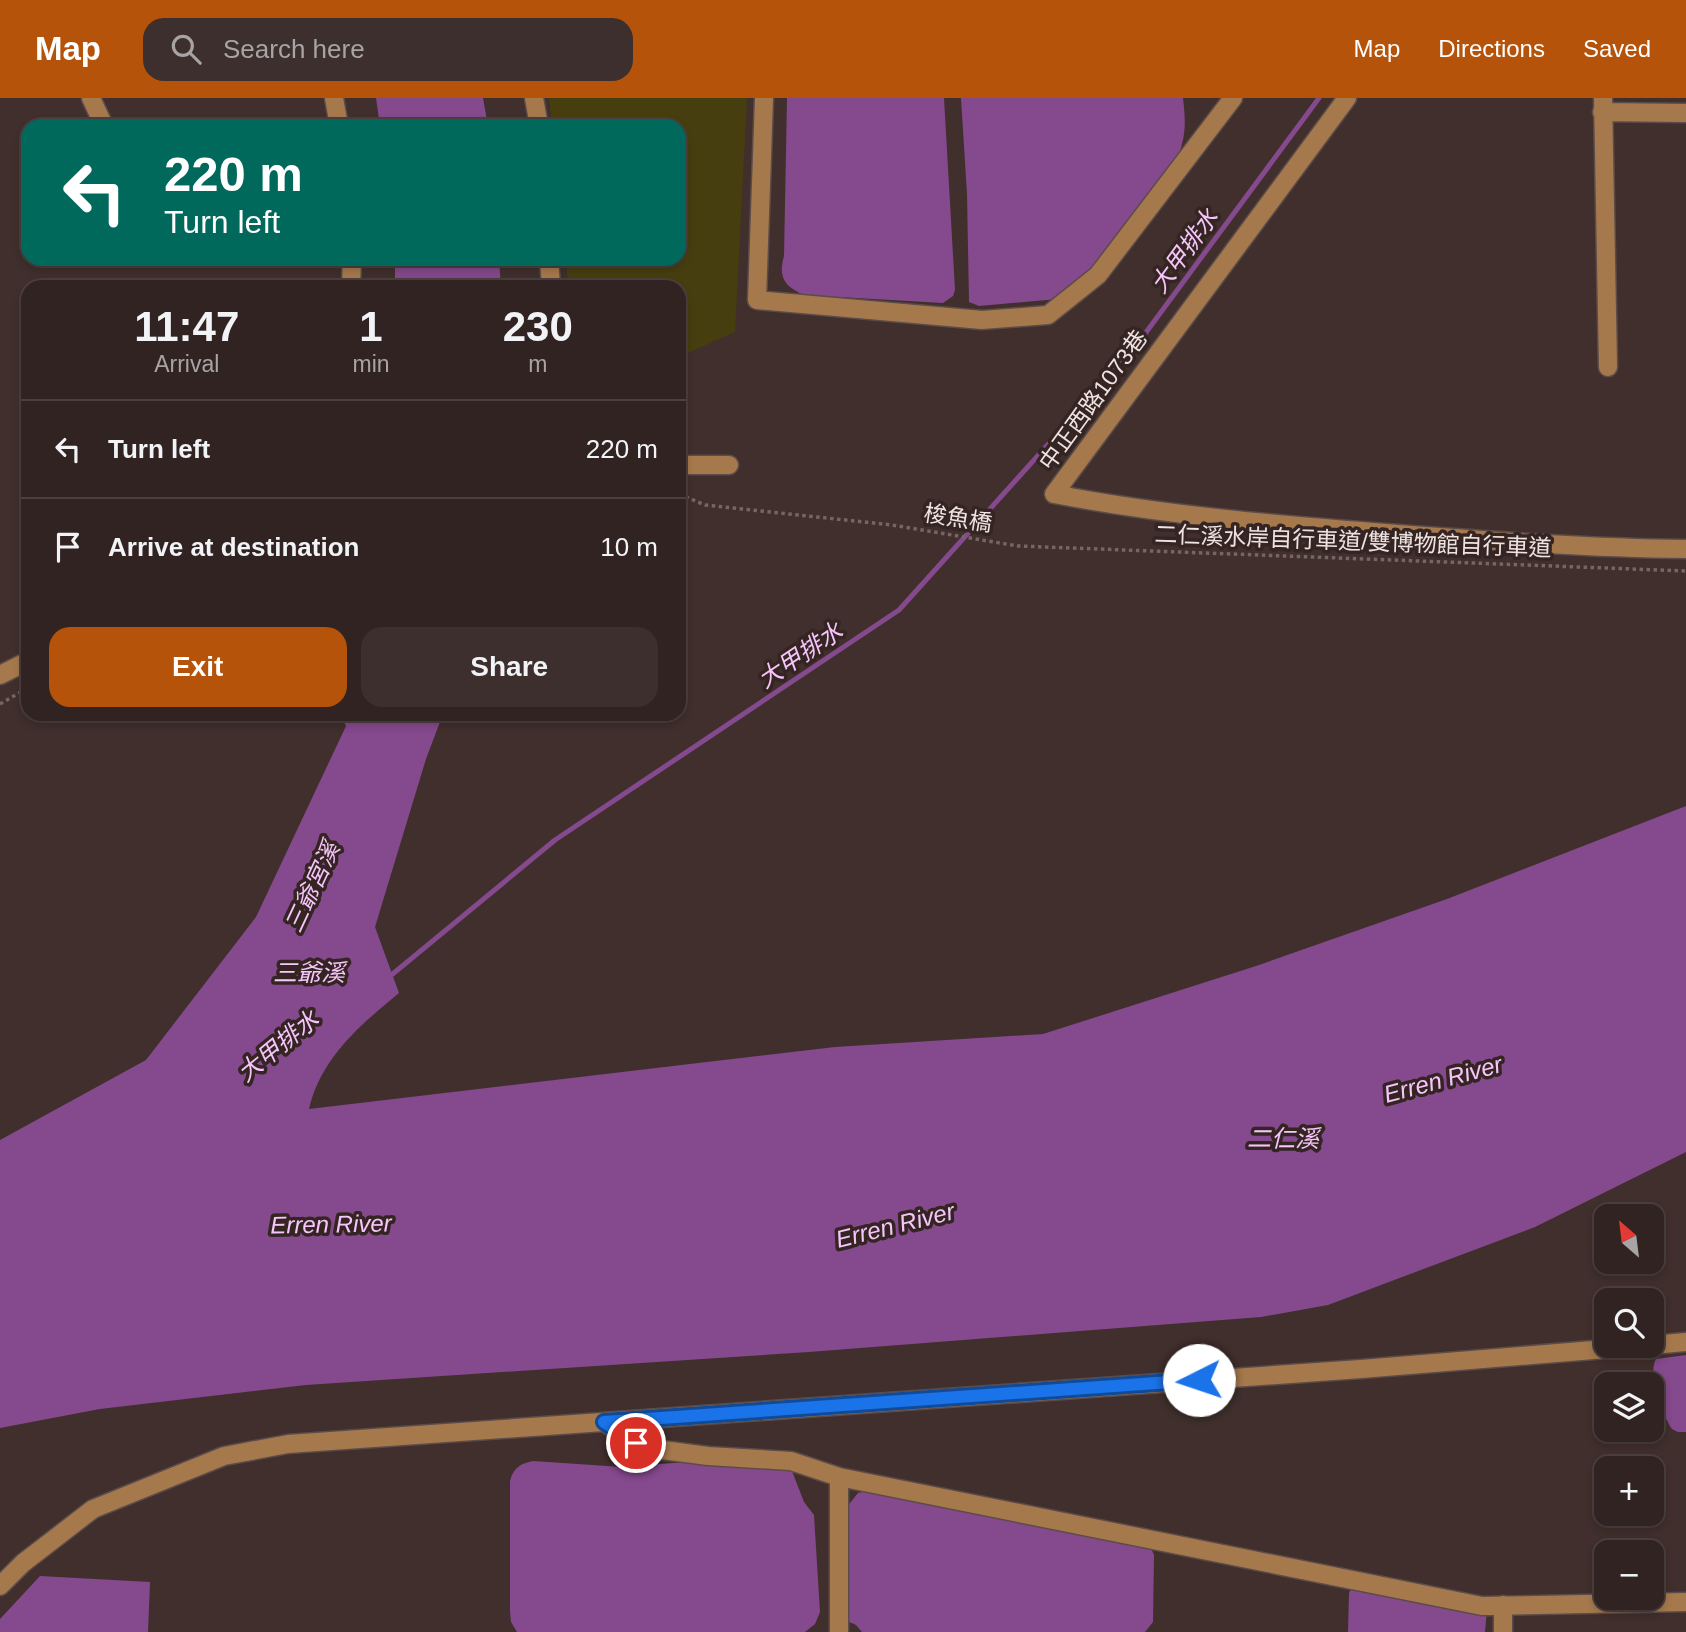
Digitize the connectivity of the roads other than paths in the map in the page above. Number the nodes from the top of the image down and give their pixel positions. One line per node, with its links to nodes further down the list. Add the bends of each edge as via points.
1 (91, 98): 9 (street)
2 (334, 98): 10 (street)
3 (534, 98): 11 (street)
4 (764, 98): 5 (street, via 757,300 982,320 1048,315 1098,275)
5 (1233, 98)
6 (1347, 98): 15 (street, 中正西路1073巷, via 1054,494 1128,508 1327,528 1592,548)
7 (1603, 105): 8 (street); 12 (street)
8 (1686, 113)
9 (101, 119)
10 (338, 119)
11 (538, 119)
12 (1608, 367)
13 (686, 465): 14 (street)
14 (729, 465)
15 (1686, 549)
16 (21, 664): 17 (street)
17 (0, 675)
18 (1686, 1342): 19 (street)
19 (1664, 1344)
20 (1594, 1350): 21 (street)
21 (604, 1422): 22 (street, via 655,1450 791,1461); 23 (street, via 289,1444 224,1456 93,1510)
22 (839, 1477): 25 (street, via 1482,1605); 26 (street)
23 (0, 1586)
24 (1686, 1602): 25 (street)
25 (1503, 1605): 27 (street)
26 (839, 1632)
27 (1503, 1632)

